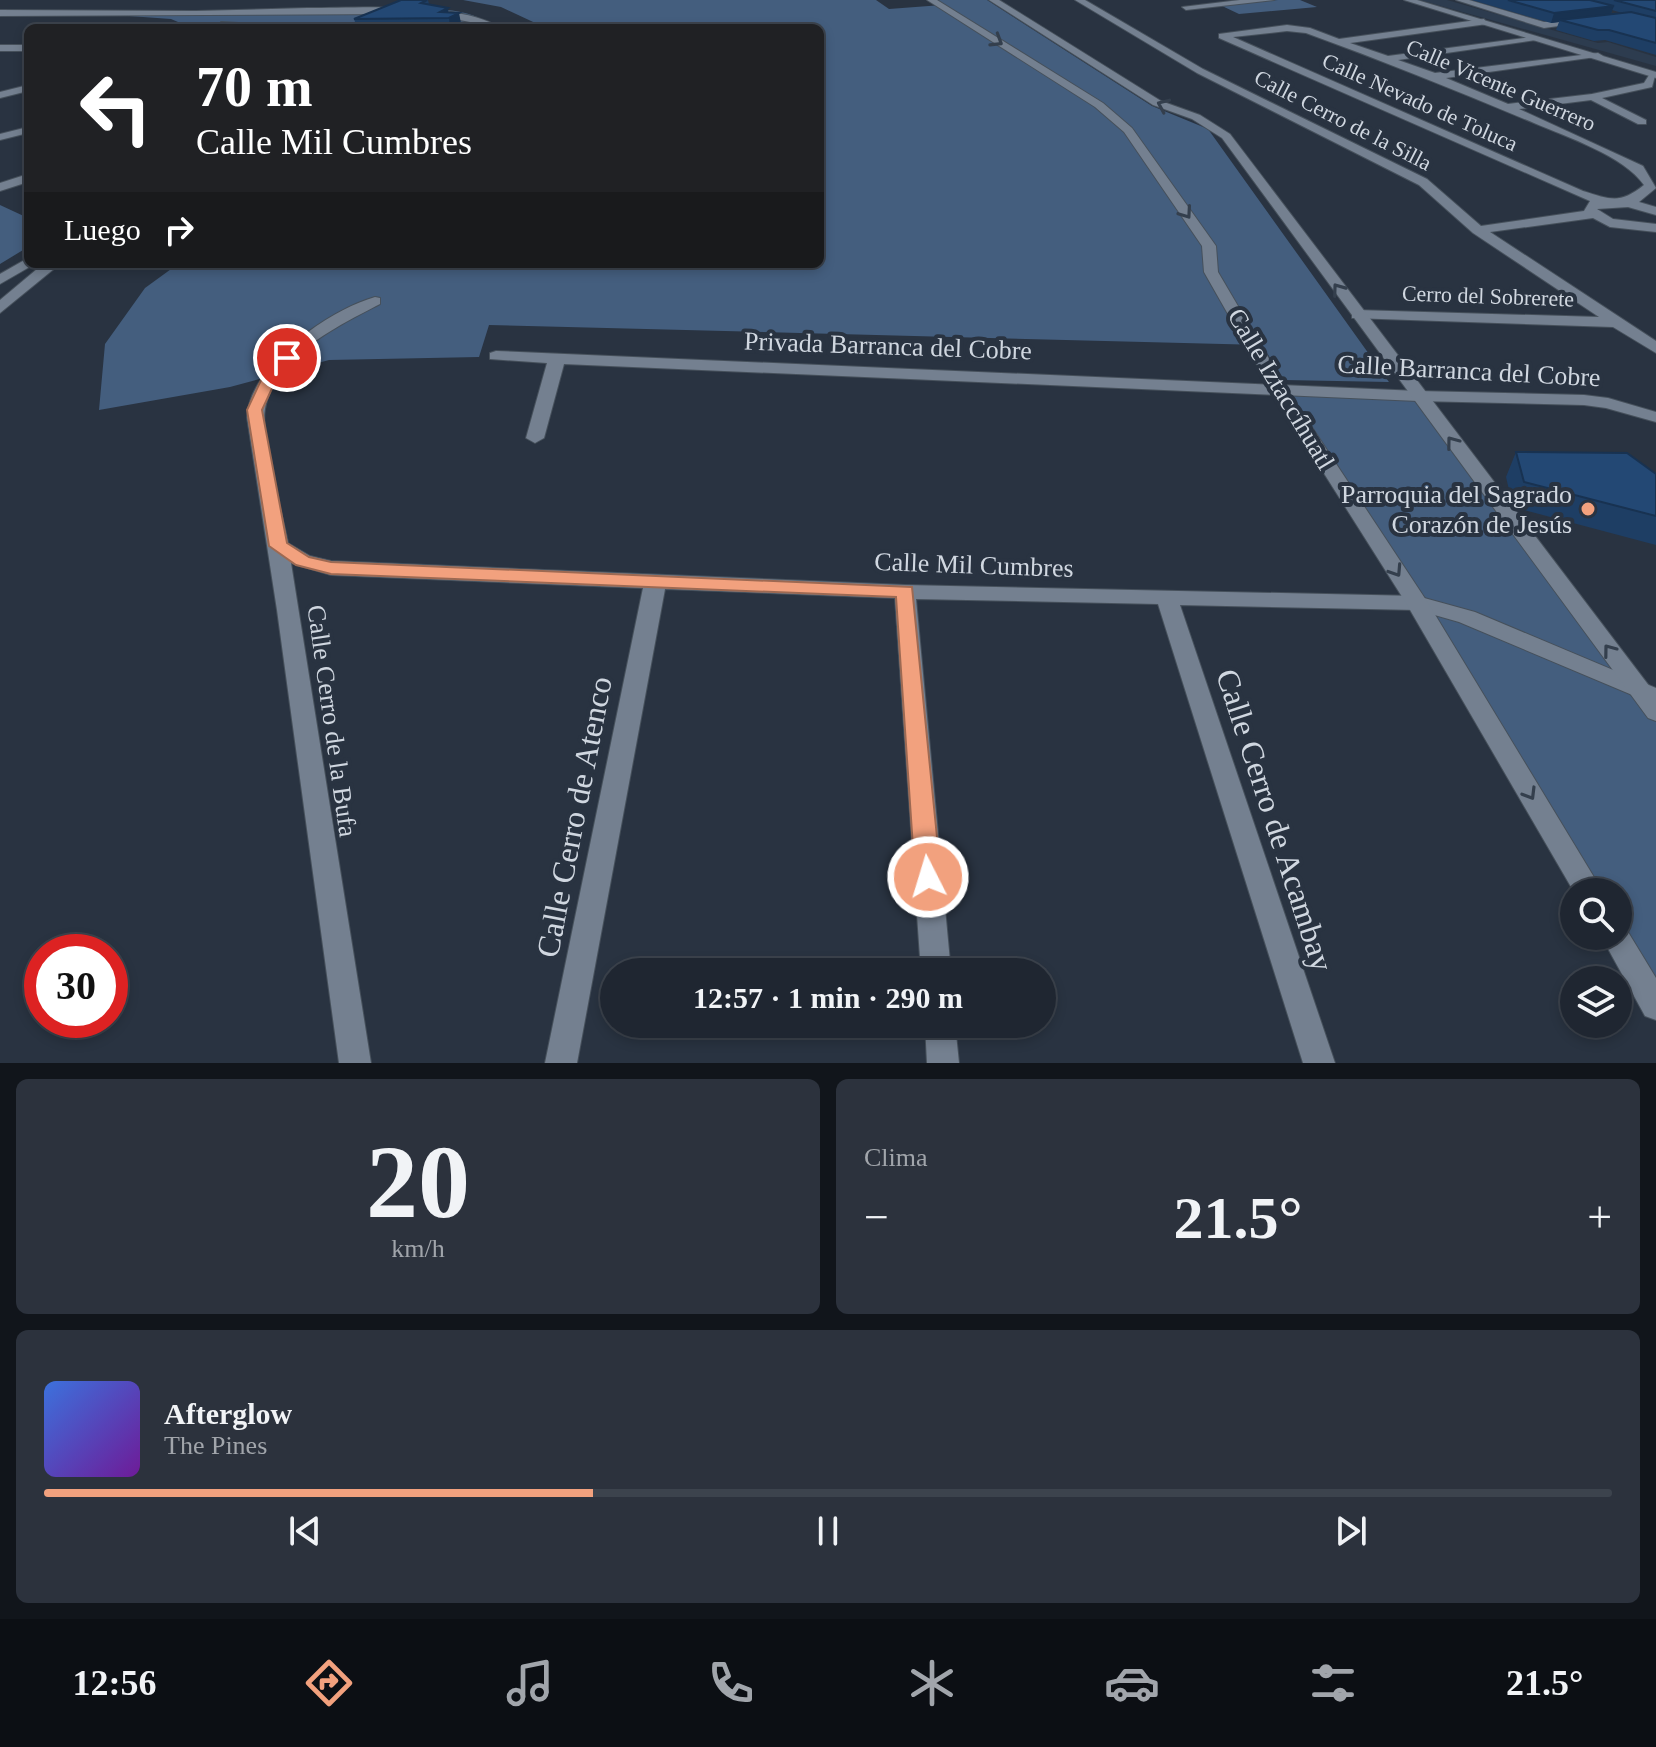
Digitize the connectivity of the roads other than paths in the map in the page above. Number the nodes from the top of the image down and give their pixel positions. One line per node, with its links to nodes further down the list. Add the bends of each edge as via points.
1 (931, 0): 63 (street, Calle Iztaccíhuatl, one-way to 63, via 1099,105 1128,130 1209,246 1211,272)
2 (993, 0): 58 (street, one-way to 2, via 1226,136 1146,97)
3 (1079, 0): 51 (street, Calle Cerro de la Silla, via 1200,71 1423,182)
4 (1270, 0): 7 (street)
5 (1408, 0): 16 (street)
6 (1460, 0): 14 (street, via 1544,25)
7 (1186, 7)
8 (361, 8): 10 (street); 15 (street); 21 (street, via 450,11)
9 (265, 11): 10 (street); 11 (street); 20 (street)
10 (290, 11): 17 (street, via 303,15)
11 (0, 13)
12 (0, 19): 13 (street)
13 (170, 19): 18 (street); 19 (street)
14 (1597, 20)
15 (308, 22)
16 (1484, 22): 24 (street); 27 (street)
17 (291, 23)
18 (181, 24)
19 (209, 24)
20 (234, 24)
21 (492, 24)
22 (1222, 36): 24 (street, Calle Vicente Guerrero, via 1298,28); 45 (street, Calle Nevado de Toluca)
23 (1531, 40): 28 (street)
24 (1337, 41): 28 (street, Calle Vicente Guerrero)
25 (0, 48): 26 (street)
26 (24, 48)
27 (1598, 56): 29 (street); 30 (street)
28 (1386, 58): 30 (street, Calle Vicente Guerrero)
29 (1655, 74): 32 (street)
30 (1433, 76): 37 (street, Calle Vicente Guerrero)
31 (24, 82): 33 (street)
32 (1652, 87): 36 (street)
33 (0, 88)
34 (24, 89): 35 (street)
35 (0, 95)
36 (1592, 97): 37 (street); 38 (street)
37 (1509, 108): 42 (street, Calle Vicente Guerrero)
38 (1642, 122)
39 (24, 131): 40 (street)
40 (0, 137)
41 (1656, 168): 42 (street)
42 (1639, 169): 46 (street, via 1651,186)
43 (24, 179): 44 (street)
44 (0, 187)
45 (1604, 202): 46 (street, Calle Nevado de Toluca); 48 (street, via 1590,206)
46 (1629, 203): 47 (street, Calle Nevado de Toluca)
47 (1656, 211)
48 (1593, 214): 49 (street); 51 (street)
49 (1634, 228): 50 (street); 52 (street)
50 (1656, 228)
51 (1478, 230): 59 (street, Calle Cerro de la Silla)
52 (1656, 240)
53 (24, 265): 55 (street)
54 (47, 268): 57 (street)
55 (0, 280)
56 (375, 301): 67 (street, Calle Cerro de la Bufa, via 323,328 287,358 267,381 255,410)
57 (0, 308)
58 (1357, 315): 59 (street, Cerro del Sobrerete); 64 (street)
59 (1617, 322): 60 (street, Calle Cerro de la Silla)
60 (1656, 348)
61 (496, 356): 62 (street, Privada Barranca del Cobre)
62 (557, 358): 63 (street, Privada Barranca del Cobre); 66 (street)
63 (1278, 388): 64 (street, Calle Barranca del Cobre); 71 (street, Calle Iztaccíhuatl, one-way to 71)
64 (1418, 396): 65 (street, Calle Barranca del Cobre, via 1584,400); 72 (street, one-way to 64)
65 (1656, 417)
66 (535, 438)
67 (278, 546): 68 (street, Calle Mil Cumbres, via 303,561 331,568); 79 (street, Calle Cerro de la Bufa)
68 (655, 583): 69 (street, Calle Mil Cumbres); 80 (street, Calle Cerro de Atenco)
69 (905, 592): 70 (street, Calle Mil Cumbres); 76 (street)
70 (1167, 598): 71 (street, Calle Mil Cumbres); 82 (street, Calle Cerro de Acambay)
71 (1417, 603): 72 (street, Calle Mil Cumbres, via 1467,617); 74 (street, Calle Iztaccíhuatl, one-way to 74)
72 (1648, 694): 73 (street)
73 (1656, 712)
74 (1581, 878)
75 (1623, 950): 77 (street)
76 (935, 958)
77 (1656, 1006)
78 (941, 1038): 81 (street)
79 (355, 1063)
80 (561, 1063)
81 (943, 1063)
82 (1319, 1063)

